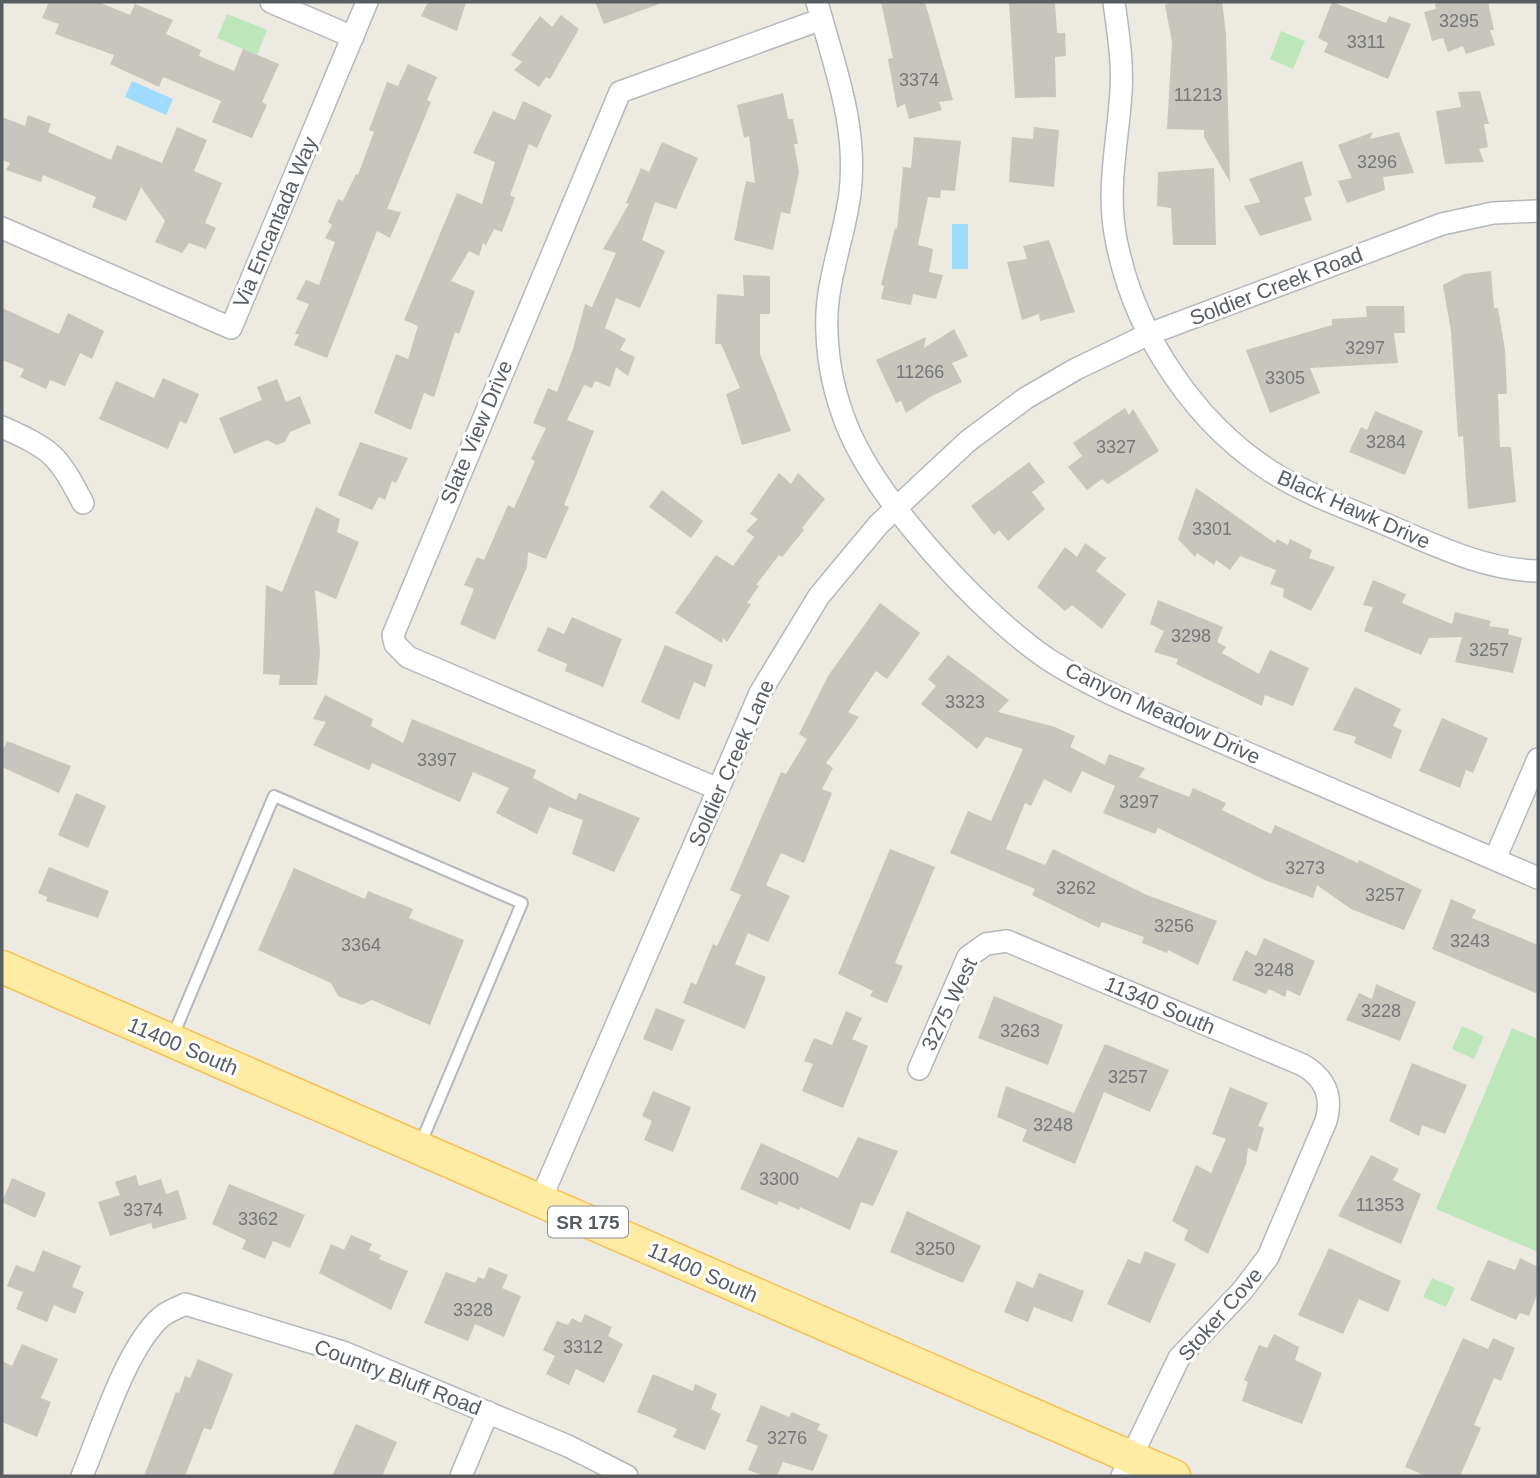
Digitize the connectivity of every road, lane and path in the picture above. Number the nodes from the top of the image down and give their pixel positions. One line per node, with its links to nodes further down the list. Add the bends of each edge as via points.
1 (271, 2): 5 (street)
2 (367, 2): 5 (street, Via Encantada Way)
3 (1114, 2): 8 (street, Black Hawk Drive, via 1122,64 1112,212 1121,263)
4 (819, 11): 12 (street, Canyon Meadow Drive, via 848,110 852,153 850,195 829,284 828,355 847,426); 15 (street, Slate View Drive, via 620,92 393,635 400,652 408,657)
5 (353, 37): 7 (street, Via Encantada Way, via 231,328)
6 (1538, 211): 8 (street, Soldier Creek Road, via 1493,213 1442,223)
7 (2, 228)
8 (1149, 334): 9 (street, Soldier Creek Road); 13 (street, Black Hawk Drive, via 1212,423 1281,478 1454,553 1490,565)
9 (1026, 398): 12 (street, Soldier Creek Lane, via 968,441)
10 (2, 428): 11 (street, via 57,458)
11 (83, 503)
12 (896, 506): 15 (street, Soldier Creek Lane, via 842,566 798,628 760,693); 16 (street, Canyon Meadow Drive, via 982,605 1022,640 1075,676)
13 (1538, 571)
14 (1538, 759): 16 (street)
15 (718, 789): 24 (street, Soldier Creek Lane)
16 (1494, 859): 17 (street, Canyon Meadow Drive)
17 (1538, 878)
18 (986, 944): 21 (street, 3275 West, via 963,966); 22 (street, 11340 South, via 1017,944 1303,1065)
19 (2, 967): 20 (main road, 11400 South / SR 175)
20 (170, 1040): 23 (main road, 11400 South / SR 175); 23 (lane, via 274,796 299,806 522,903)
21 (919, 1069)
22 (1326, 1088): 26 (street, Stoker Cove, via 1326,1121 1276,1243 1247,1285 1180,1358)
23 (419, 1147): 24 (main road, 11400 South / SR 175)
24 (540, 1201): 26 (main road, 11400 South / SR 175)
25 (488, 1412): 27 (street, Country Bluff Road, via 330,1348 185,1304 149,1329 131,1358); 28 (street); 29 (street, Country Bluff Road)
26 (1126, 1467): 30 (main road, 11400 South / SR 175)
27 (82, 1476)
28 (461, 1476)
29 (627, 1476)
30 (1174, 1476)

